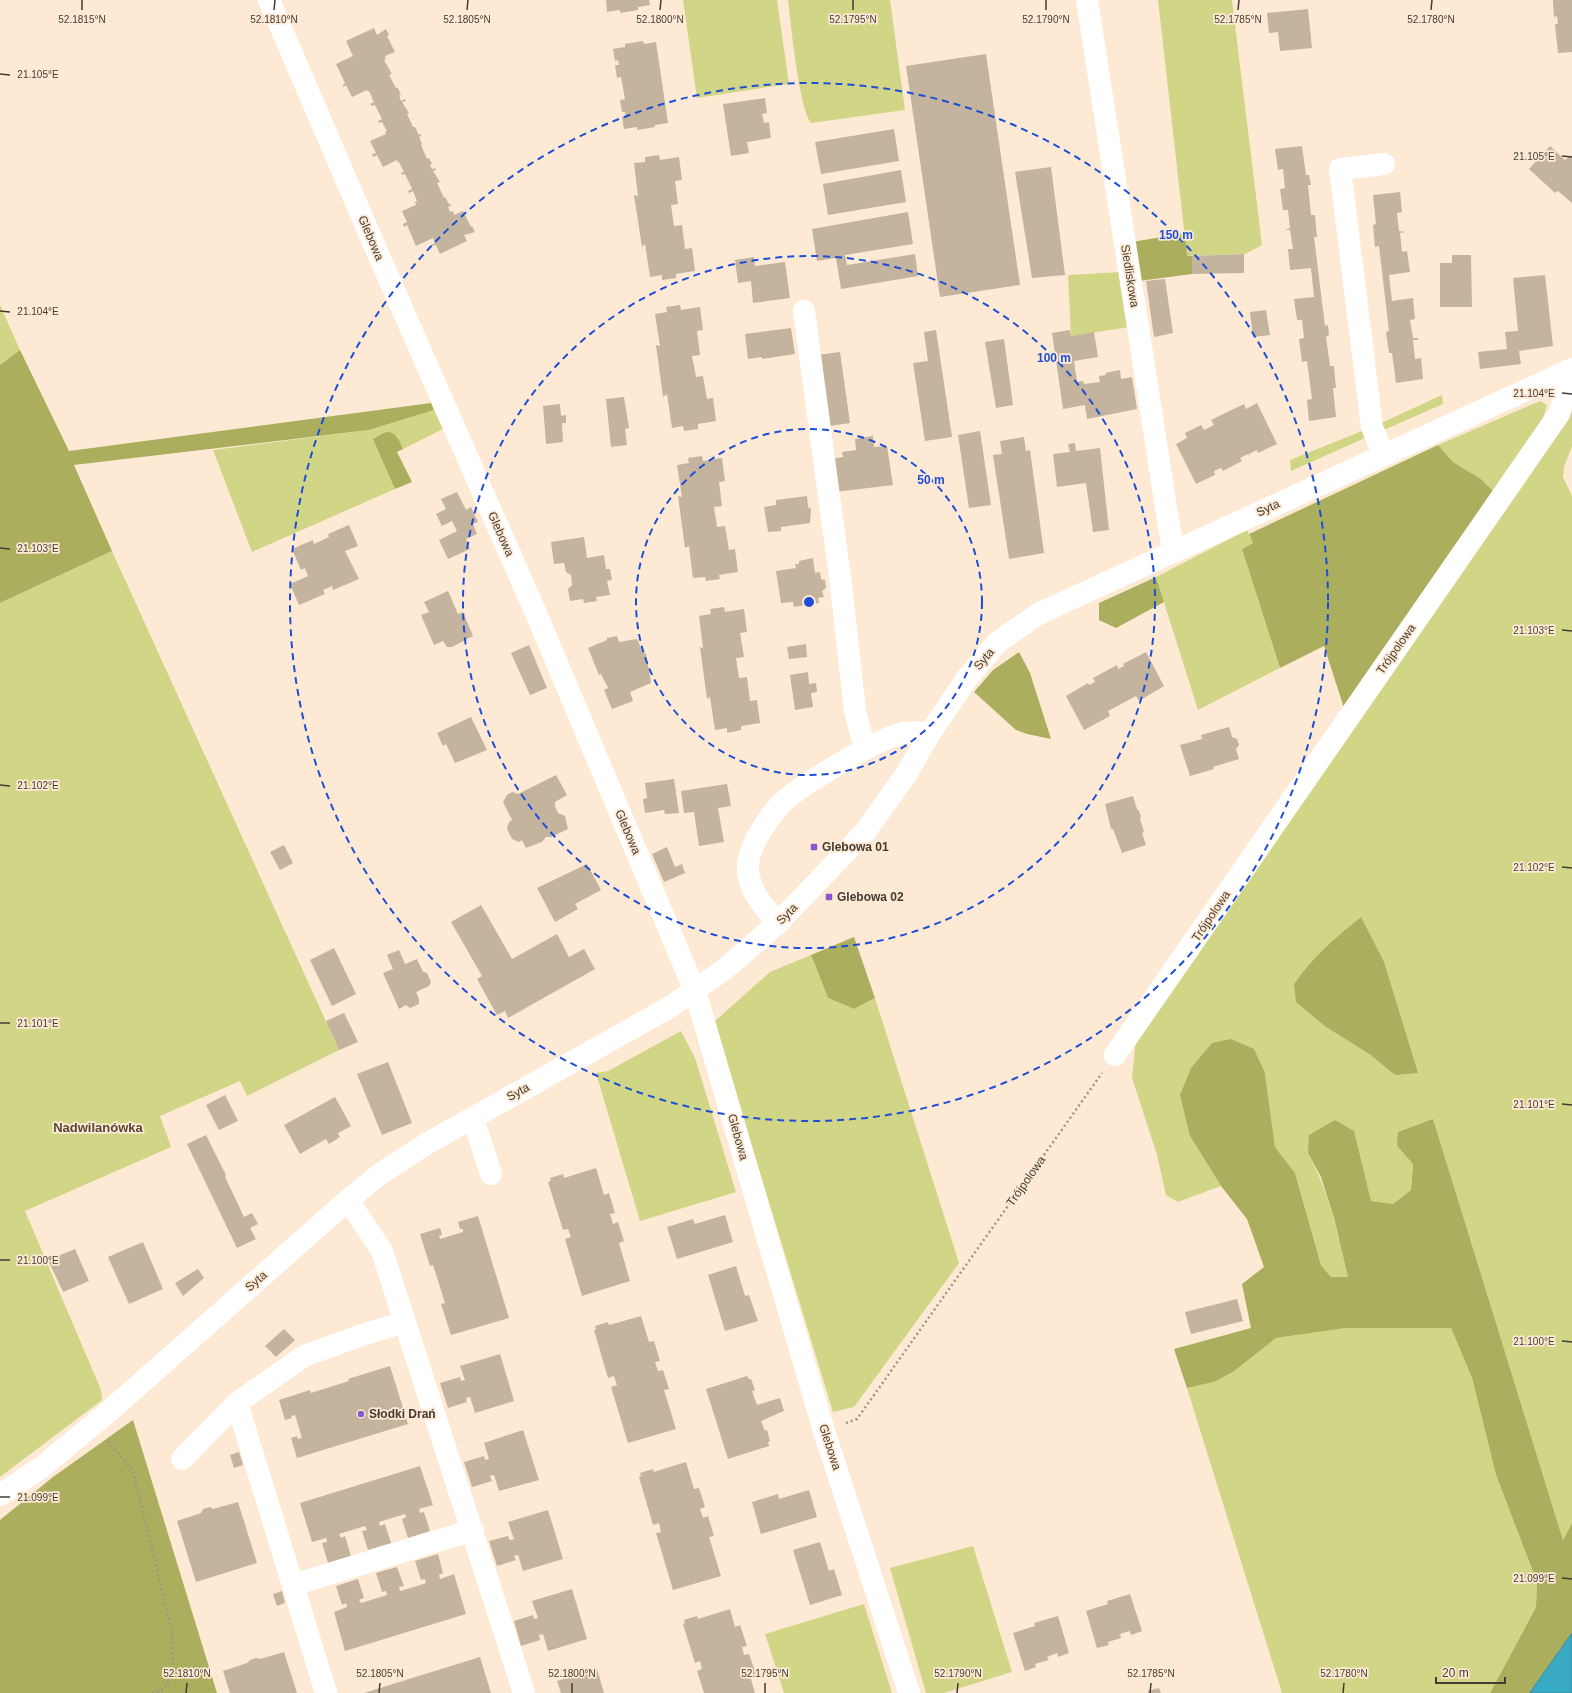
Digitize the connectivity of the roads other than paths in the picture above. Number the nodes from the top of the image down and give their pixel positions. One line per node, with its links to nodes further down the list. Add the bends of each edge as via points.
1 (269, 0): 11 (street, Glebowa, via 541,625)
2 (1087, 0): 7 (street, Siedliskowa)
3 (1384, 164): 6 (street, via 1340,169 1372,427)
4 (804, 311): 9 (street, via 841,585 855,711)
5 (1567, 372): 6 (street, Syta); 12 (street, Trójpolowa, via 1559,414)
6 (1383, 454): 7 (street, Syta)
7 (1173, 552): 8 (street, Syta, via 1038,614 998,642 968,677)
8 (930, 733): 9 (street, via 903,732); 10 (street, Syta, via 902,779 864,832)
9 (867, 748): 10 (street, via 800,789 779,806 756,839 749,857 748,871 752,891)
10 (778, 923): 11 (street, Syta, via 726,969)
11 (695, 991): 13 (street, Syta); 24 (street, Glebowa, via 824,1431)
12 (1115, 1055)
13 (473, 1118): 14 (street); 15 (street, Syta, via 405,1157)
14 (491, 1174)
15 (348, 1200): 16 (street, via 382,1251); 19 (street, Syta, via 94,1423 42,1467)
16 (405, 1322): 17 (street, via 304,1356); 20 (street)
17 (236, 1403): 18 (street); 21 (street)
18 (182, 1459)
19 (0, 1495)
20 (473, 1530): 21 (street); 23 (street)
21 (293, 1585): 22 (street)
22 (326, 1693)
23 (524, 1693)
24 (909, 1693)

